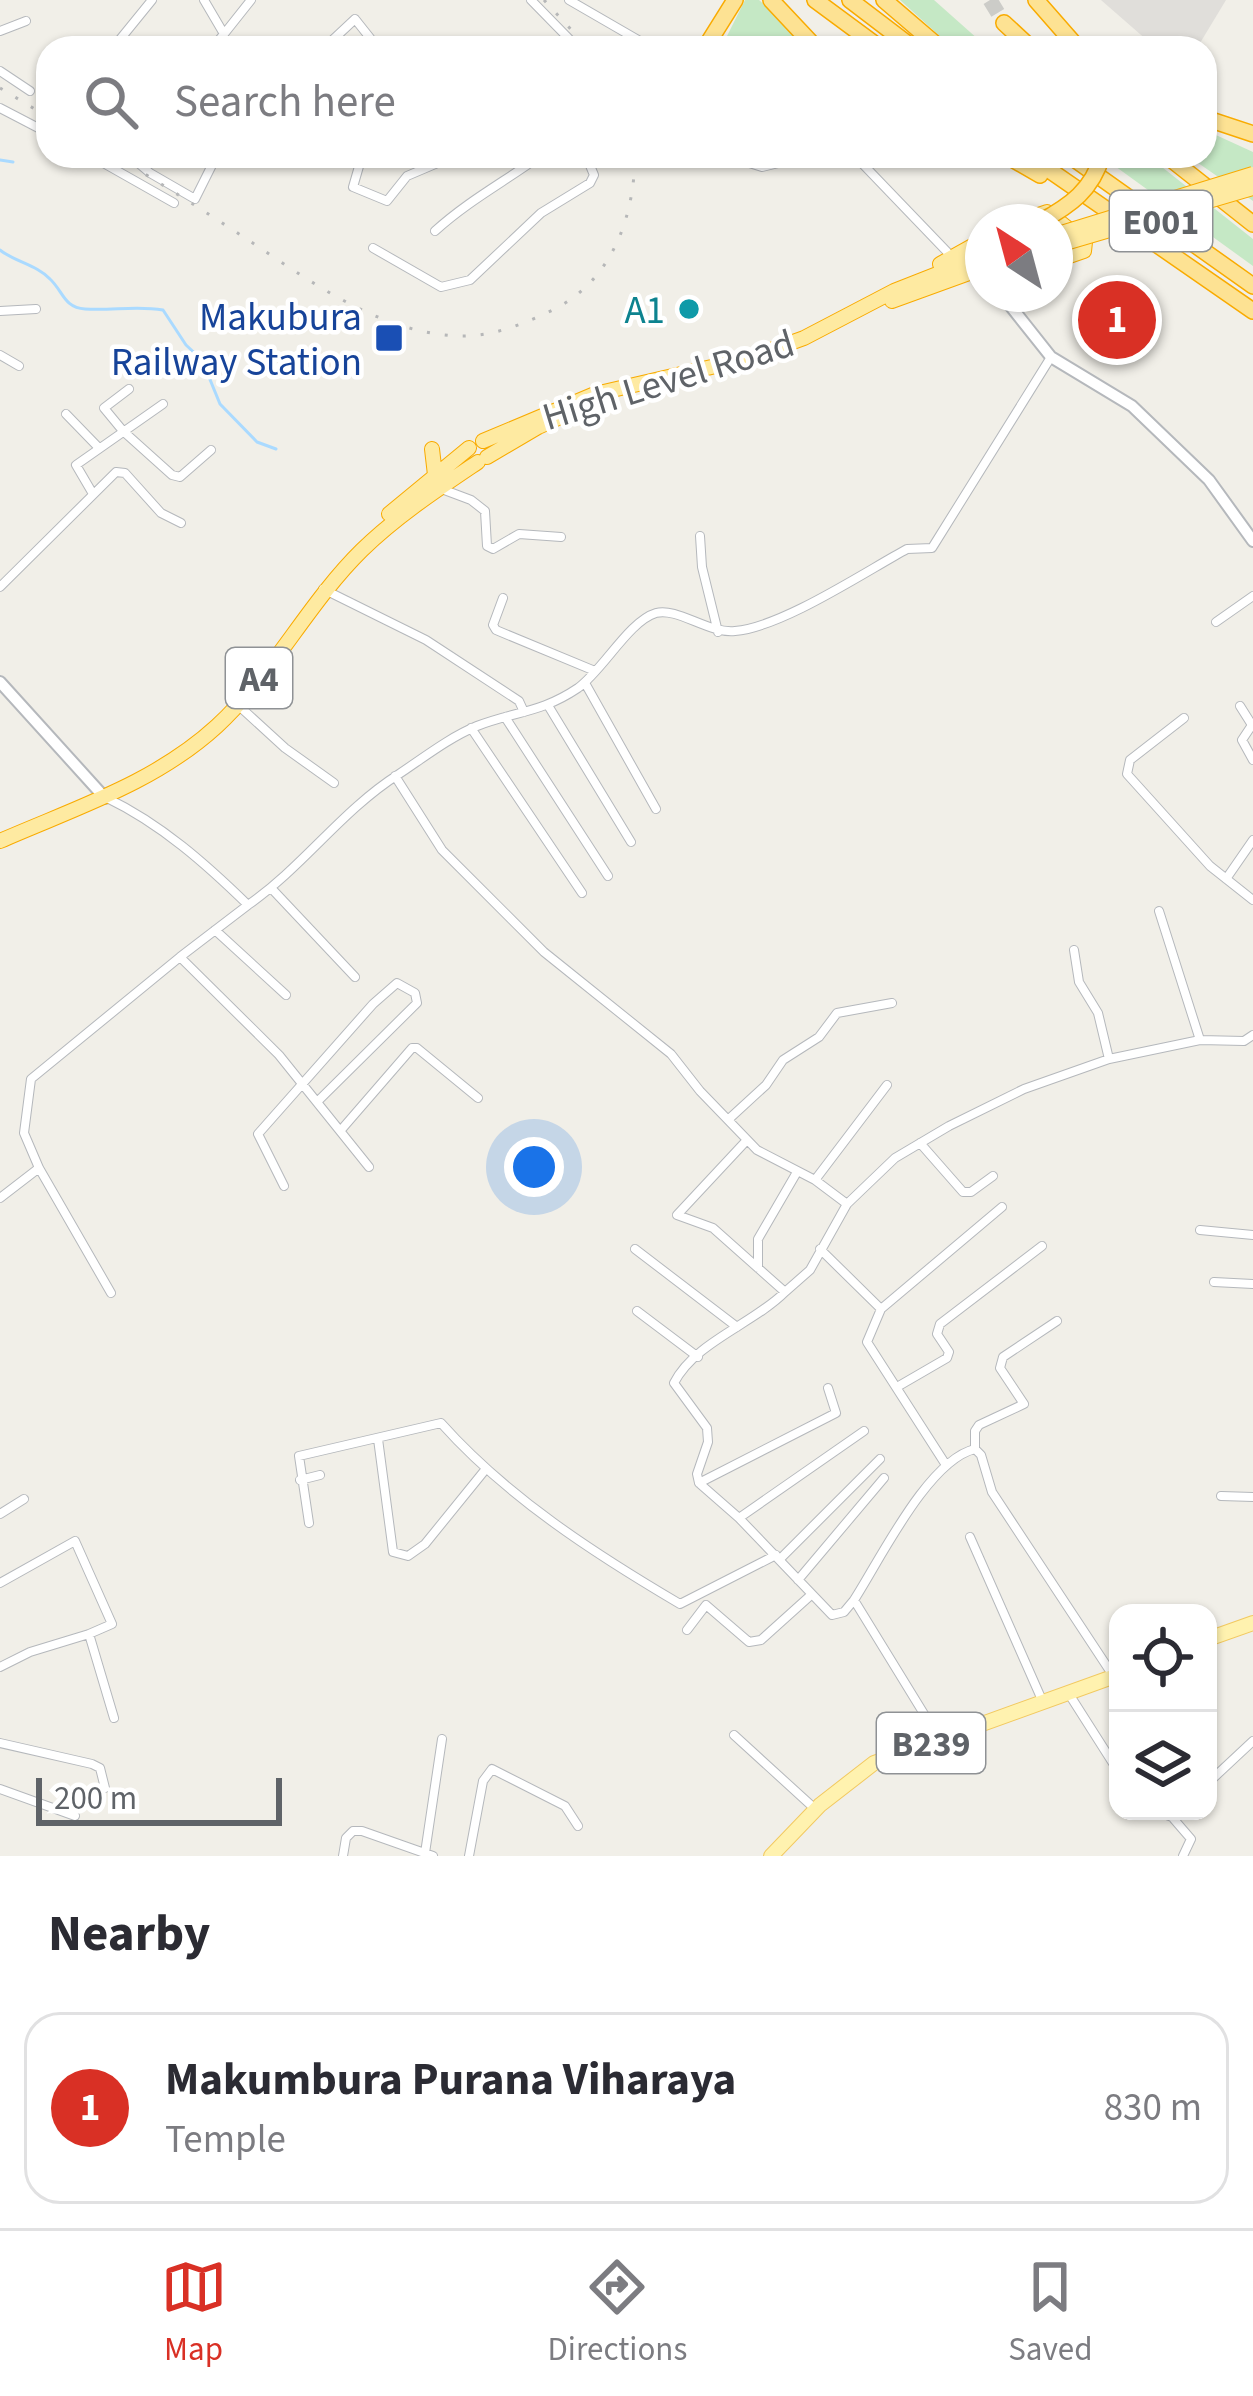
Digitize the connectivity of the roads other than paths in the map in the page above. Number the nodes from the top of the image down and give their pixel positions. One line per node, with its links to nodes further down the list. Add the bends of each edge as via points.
1 (152, 0): 18 (street)
2 (203, 0): 17 (street)
3 (251, 0): 17 (street)
4 (531, 0): 21 (street)
5 (569, 0): 22 (street)
6 (723, 0): 23 (highway)
7 (735, 0): 24 (highway)
8 (771, 0): 25 (highway)
9 (815, 0): 26 (highway)
10 (850, 0): 27 (highway)
11 (884, 0): 28 (highway)
12 (1036, 0): 15 (highway)
13 (26, 21): 16 (street)
14 (1004, 23): 29 (highway)
15 (1059, 28): 30 (highway); 31 (highway)
16 (0, 32)
17 (224, 34)
18 (123, 36)
19 (337, 36): 20 (street, via 355,19)
20 (369, 36)
21 (566, 36)
22 (631, 36)
23 (702, 36)
24 (712, 36)
25 (805, 36)
26 (864, 36)
27 (897, 36)
28 (926, 36)
29 (1018, 36)
30 (1067, 36)
31 (1071, 36)
32 (0, 71): 33 (street)
33 (30, 91)
34 (0, 107): 36 (street)
35 (1217, 122): 37 (highway)
36 (36, 126)
37 (1253, 134)
38 (112, 168): 54 (street)
39 (144, 168): 40 (street, via 195,199)
40 (210, 168)
41 (358, 168): 42 (street, via 352,188 388,201 407,176)
42 (426, 168)
43 (523, 168): 59 (street)
44 (591, 168): 62 (street, via 590,183 541,213 470,280 441,287)
45 (867, 168): 65 (street)
46 (1026, 168): 66 (highway)
47 (1047, 168): 66 (highway, E001)
48 (1087, 168): 69 (highway, E001)
49 (1099, 168): 55 (highway, bridge)
50 (1182, 168): 57 (highway)
51 (1196, 168): 56 (highway)
52 (1253, 174): 58 (highway, bridge)
53 (1253, 188): 61 (highway, bridge)
54 (174, 203)
55 (1068, 204)
56 (1253, 214)
57 (1253, 224)
58 (1073, 229)
59 (435, 231)
60 (1073, 233): 64 (highway, via 1085,242)
61 (1073, 242)
62 (373, 248)
63 (965, 253): 65 (highway)
64 (1073, 255)
65 (955, 260): 67 (highway, High Level Road / A4); 84 (highway, High Level Road / A4, via 791,343 595,394)
66 (1181, 260): 72 (highway, E001)
67 (965, 261)
68 (965, 270): 84 (highway, High Level Road / A4, via 751,368 593,403)
69 (1253, 286)
70 (0, 310): 71 (street)
71 (36, 310)
72 (1253, 311)
73 (1015, 312): 75 (street)
74 (0, 355): 76 (street)
75 (1051, 357): 90 (street, via 1132,406 1209,480); 96 (street, via 932,548 908,550 771,622)
76 (20, 366)
77 (130, 389): 80 (street, via 104,408)
78 (163, 404): 80 (street)
79 (66, 414): 81 (street)
80 (124, 431): 81 (street); 83 (street, via 180,477)
81 (98, 447): 86 (street, via 76,465)
82 (432, 449): 85 (highway)
83 (212, 450)
84 (479, 452): 85 (highway, High Level Road / A4)
85 (437, 481): 89 (street, via 485,512 487,546 519,534); 92 (highway, High Level Road / A4, via 377,525)
86 (93, 494): 87 (street, via 125,473); 91 (street)
87 (181, 523)
88 (700, 536): 96 (street)
89 (561, 538)
90 (1253, 541)
91 (0, 587)
92 (326, 590): 100 (highway, High Level Road / A4); 103 (street, via 426,640); 110 (highway, High Level Road / A4, via 211,724)
93 (1253, 596): 95 (street)
94 (503, 598): 97 (street, via 496,630)
95 (1216, 622)
96 (718, 632): 97 (street, via 653,613)
97 (596, 671): 98 (street)
98 (585, 683): 102 (street); 111 (street)
99 (2, 687): 110 (street)
100 (238, 705): 109 (street); 110 (highway, High Level Road / A4, via 169,764)
101 (1240, 706): 107 (street, via 1252,724 1242,740)
102 (549, 707): 103 (street); 114 (street)
103 (524, 712): 104 (street)
104 (506, 717): 106 (street); 115 (street)
105 (1184, 718): 116 (street, via 1125,768)
106 (471, 728): 108 (street); 118 (street)
107 (1253, 760)
108 (395, 776): 117 (street, via 346,812); 135 (street, via 442,850 544,952 671,1054)
109 (334, 782)
110 (104, 795): 112 (highway, High Level Road / A4); 120 (street, via 181,845)
111 (656, 809)
112 (0, 838)
113 (1253, 840): 116 (street)
114 (632, 842)
115 (608, 876)
116 (1226, 878): 119 (street)
117 (272, 889): 120 (street); 125 (street)
118 (582, 893)
119 (1253, 899)
120 (248, 905): 122 (street)
121 (1159, 911): 129 (street)
122 (215, 930): 124 (street); 126 (street)
123 (1074, 950): 130 (street)
124 (180, 957): 131 (street); 140 (street, via 31,1078 24,1132)
125 (355, 976)
126 (286, 995)
127 (892, 1003): 135 (street, via 837,1012)
128 (1253, 1035): 129 (street)
129 (1200, 1040): 130 (street)
130 (1109, 1060): 138 (street, via 1024,1089)
131 (303, 1082): 134 (street); 134 (street, via 397,983 415,993 417,1003); 144 (street, via 259,1135)
132 (887, 1085): 143 (street)
133 (478, 1098): 136 (street, via 412,1048)
134 (318, 1101): 136 (street)
135 (730, 1118): 137 (street)
136 (341, 1130): 139 (street)
137 (747, 1140): 141 (street); 153 (street, via 677,1215 713,1228)
138 (920, 1143): 142 (street, via 963,1192); 146 (street)
139 (368, 1167)
140 (39, 1168): 145 (street); 157 (street)
141 (797, 1172): 143 (street); 153 (street, via 758,1239)
142 (993, 1176)
143 (815, 1180): 146 (street)
144 (284, 1186)
145 (0, 1198)
146 (848, 1204): 152 (street)
147 (1002, 1208): 158 (street)
148 (1200, 1231): 149 (street)
149 (1253, 1235)
150 (1042, 1246): 163 (street, via 940,1324 947,1358)
151 (635, 1250): 161 (street)
152 (820, 1250): 156 (street); 158 (street)
153 (757, 1269): 156 (street)
154 (1214, 1282): 155 (street)
155 (1253, 1284)
156 (785, 1292): 161 (street)
157 (111, 1293)
158 (880, 1309): 163 (street, via 867,1342)
159 (637, 1311): 162 (street)
160 (1057, 1321): 167 (street, via 1003,1357 1000,1368 1024,1403 979,1425)
161 (737, 1327): 162 (street)
162 (698, 1357): 174 (street, via 674,1383 707,1429)
163 (897, 1387): 169 (street)
164 (828, 1388): 174 (street, via 836,1413)
165 (864, 1431): 179 (street)
166 (378, 1439): 170 (street, via 441,1423); 170 (street, via 393,1552 408,1556 425,1544); 173 (street, via 304,1453)
167 (975, 1449): 169 (street); 192 (street, via 992,1492)
168 (880, 1459): 182 (street)
169 (946, 1465): 186 (street)
170 (485, 1470): 182 (street, via 680,1604)
171 (320, 1475): 173 (street)
172 (884, 1478): 183 (street)
173 (300, 1480): 180 (street)
174 (699, 1483): 179 (street)
175 (1221, 1496): 176 (street)
176 (1253, 1497)
177 (24, 1499): 178 (street)
178 (0, 1514)
179 (739, 1518): 182 (street)
180 (309, 1523)
181 (970, 1537): 195 (street)
182 (778, 1557): 183 (street)
183 (798, 1580): 185 (street)
184 (0, 1583): 189 (street, via 75,1541 112,1624)
185 (811, 1595): 186 (street, via 832,1615); 188 (street, via 761,1640 748,1642 706,1605)
186 (854, 1600): 199 (street)
187 (1253, 1623): 190 (main road)
188 (687, 1630)
189 (89, 1634): 191 (street); 196 (street)
190 (1217, 1636)
191 (2, 1662)
192 (1109, 1672)
193 (1109, 1682): 194 (main road, B239)
194 (1070, 1694): 195 (main road, B239); 202 (street)
195 (1043, 1704): 199 (main road, B239)
196 (114, 1718)
197 (738, 1736): 206 (street)
198 (442, 1738): 211 (street)
199 (940, 1740): 206 (main road, B239, via 874,1763)
200 (1253, 1741): 203 (street)
201 (0, 1743): 204 (street, via 92,1764)
202 (1109, 1757)
203 (1217, 1775)
204 (105, 1788)
205 (0, 1789): 207 (street)
206 (817, 1808): 215 (main road, B239)
207 (75, 1816)
208 (1179, 1820): 216 (street, via 1190,1839)
209 (578, 1826): 214 (street, via 565,1806 492,1769)
210 (405, 1846): 211 (street); 212 (street, via 353,1831); 213 (street)
211 (429, 1855)
212 (343, 1856)
213 (398, 1856)
214 (469, 1856)
215 (771, 1856)
216 (1183, 1856)

